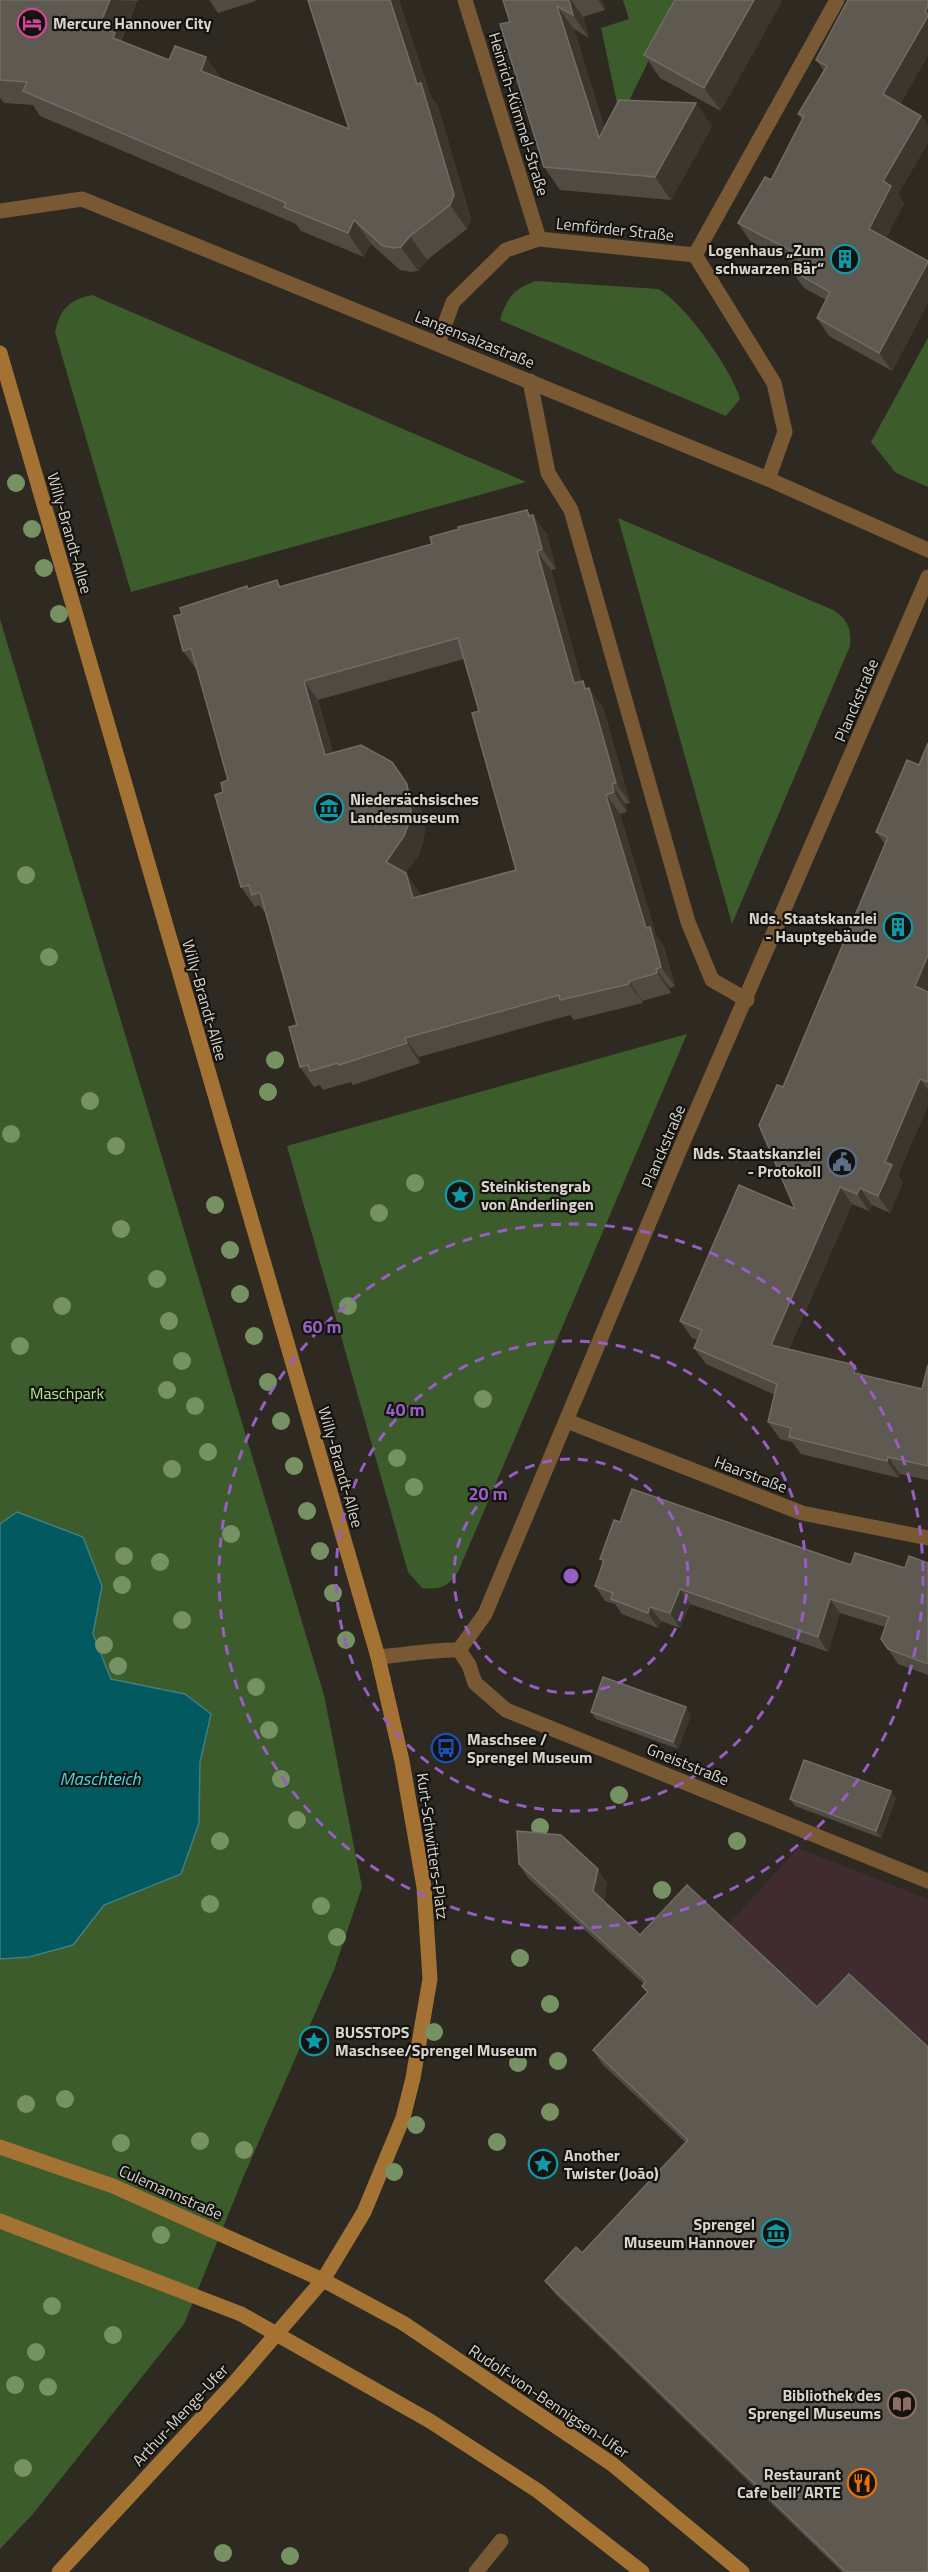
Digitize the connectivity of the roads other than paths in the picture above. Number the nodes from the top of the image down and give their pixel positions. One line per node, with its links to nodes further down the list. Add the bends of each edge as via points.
1 (465, 0): 4 (street, Heinrich-Kümmel-Straße)
2 (837, 0): 5 (street, Lemförder Straße)
3 (0, 212): 6 (street, Langensalzastraße, via 82,199)
4 (539, 239): 5 (street, Lemförder Straße); 6 (street, Lemförder Straße, via 506,250 453,302)
5 (695, 255): 9 (street, Lemförder Straße, via 774,383 785,432)
6 (438, 343): 8 (street, Langensalzastraße)
7 (0, 353): 16 (street, Willy-Brandt-Allee)
8 (530, 381): 9 (street, Langensalzastraße); 12 (street, via 548,473 571,510 688,921 712,980)
9 (768, 479): 10 (street, Langensalzastraße)
10 (928, 550)
11 (928, 578): 12 (street, Planckstraße)
12 (747, 1000): 13 (street, Planckstraße, via 680,1149)
13 (567, 1421): 14 (street, Haarstraße, via 802,1513); 15 (street, Planckstraße, via 485,1614)
14 (928, 1538)
15 (459, 1650): 16 (street, via 434,1649); 17 (street, Gneiststraße, via 475,1683 506,1710)
16 (378, 1657): 20 (street, Kurt-Schwitters-Platz, via 402,1761 424,1887 430,1979 403,2118 364,2212)
17 (928, 1881)
18 (0, 2147): 20 (street, Culemannstraße, via 113,2186)
19 (0, 2221): 21 (street, via 201,2297)
20 (323, 2280): 21 (street, Arthur-Menge-Ufer); 26 (street, Rudolf-von-Bennigsen-Ufer, via 403,2324 612,2464)
21 (276, 2335): 23 (street, Arthur-Menge-Ufer); 25 (street, via 430,2421 538,2491)
22 (501, 2541): 24 (street)
23 (59, 2572)
24 (476, 2572)
25 (642, 2572)
26 (742, 2572)

